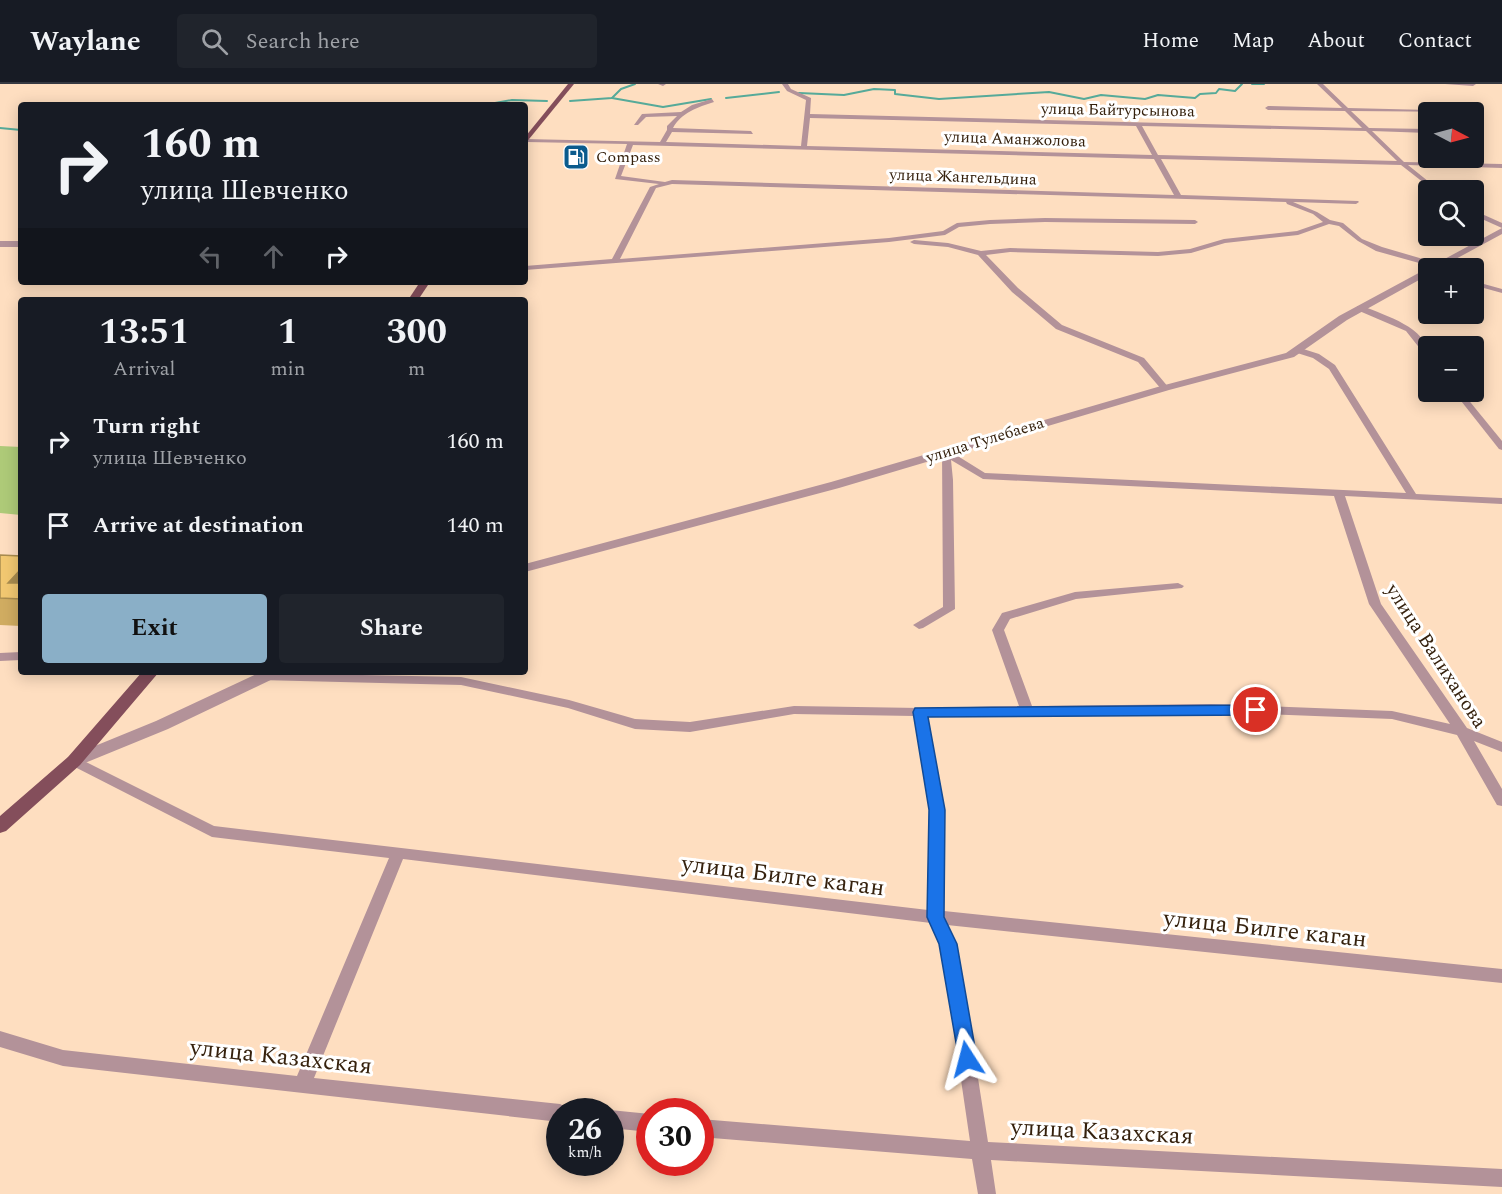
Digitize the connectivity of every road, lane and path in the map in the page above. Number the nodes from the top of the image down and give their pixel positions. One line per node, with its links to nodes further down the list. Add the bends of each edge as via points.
1 (571, 84): 18 (main road)
2 (785, 84): 11 (street, via 809,99)
3 (1320, 84): 8 (street)
4 (1448, 84): 5 (street)
5 (1473, 84)
6 (712, 101): 10 (street)
7 (1268, 108): 8 (street)
8 (1346, 109): 9 (street); 14 (street)
9 (1418, 111)
10 (682, 114): 13 (street, via 644,115); 15 (street)
11 (807, 116): 12 (street, улица Байтурсынова); 22 (street)
12 (1138, 123): 14 (street, улица Байтурсынова); 23 (street)
13 (636, 124)
14 (1368, 129): 16 (street, улица Байтурсынова); 24 (street)
15 (670, 130): 17 (street); 21 (street)
16 (1418, 131)
17 (751, 133)
18 (528, 138)
19 (528, 141): 20 (street, улица Аманжолова)
20 (631, 142): 21 (street, улица Аманжолова); 27 (street, улица Жангельдина, via 616,178)
21 (662, 143): 22 (street, улица Аманжолова)
22 (804, 147): 23 (street, улица Аманжолова)
23 (1159, 157): 24 (street, улица Аманжолова); 28 (street)
24 (1404, 165): 25 (street, улица Аманжолова); 26 (street)
25 (1502, 166)
26 (1423, 180)
27 (672, 182): 28 (street, улица Жангельдина); 41 (street, via 653,187)
28 (1179, 197): 29 (street, улица Жангельдина)
29 (1282, 200): 30 (street, улица Жангельдина); 33 (street)
30 (1356, 202)
31 (1484, 217): 34 (street)
32 (1195, 222): 36 (street, via 990,222)
33 (1328, 222): 39 (street, via 1298,233 1224,241 1191,251 1158,254 1010,250); 42 (street, via 1341,224 1360,240)
34 (1502, 226)
35 (1502, 231): 40 (street, улица Тулебаева)
36 (889, 240): 39 (street, via 948,245); 41 (street)
37 (0, 244): 38 (street)
38 (18, 244)
39 (981, 253): 50 (street, via 1015,290 1059,327 1141,360)
40 (1452, 258)
41 (615, 261): 43 (street)
42 (1418, 264)
43 (528, 268)
44 (1418, 277): 47 (street, улица Тулебаева)
45 (1484, 287): 46 (street)
46 (1501, 292)
47 (1360, 308): 48 (street, via 1409,329); 49 (street, улица Тулебаева)
48 (1418, 340)
49 (1297, 350): 50 (street, улица Тулебаева); 55 (street, via 1316,356 1332,368)
50 (1165, 388): 53 (street, улица Тулебаева)
51 (1466, 402): 52 (street)
52 (1502, 447)
53 (945, 452): 54 (street, via 983,476); 57 (street, улица Тулебаева); 59 (street, via 950,609)
54 (1338, 492): 55 (street); 66 (street, улица Валиханова, via 1375,604)
55 (1413, 497): 56 (street)
56 (1502, 501)
57 (528, 567)
58 (1178, 586): 64 (street, via 1075,596 1006,616 998,630)
59 (919, 625)
60 (18, 656): 61 (street)
61 (0, 657)
62 (148, 675): 68 (main road)
63 (269, 675): 65 (street, via 461,681 568,704 635,724 690,727 794,710); 68 (street)
64 (1027, 711): 65 (street); 66 (street, via 1211,708 1392,715)
65 (920, 712): 72 (street, via 937,810)
66 (1462, 731): 67 (street); 69 (street, улица Валиханова)
67 (1502, 747)
68 (74, 761): 70 (main road); 71 (street, улица Билге каган, via 212,831)
69 (1502, 801)
70 (0, 826)
71 (397, 855): 72 (street, улица Билге каган); 75 (street)
72 (936, 917): 73 (street, улица Билге каган); 78 (street, via 948,944)
73 (1502, 976)
74 (0, 1039): 75 (street, улица Казахская, via 63,1058)
75 (302, 1085): 76 (street, улица Казахская)
76 (546, 1111)
77 (714, 1129): 78 (street, улица Казахская)
78 (982, 1151): 79 (street, улица Казахская); 80 (street)
79 (1502, 1178)
80 (987, 1194)

